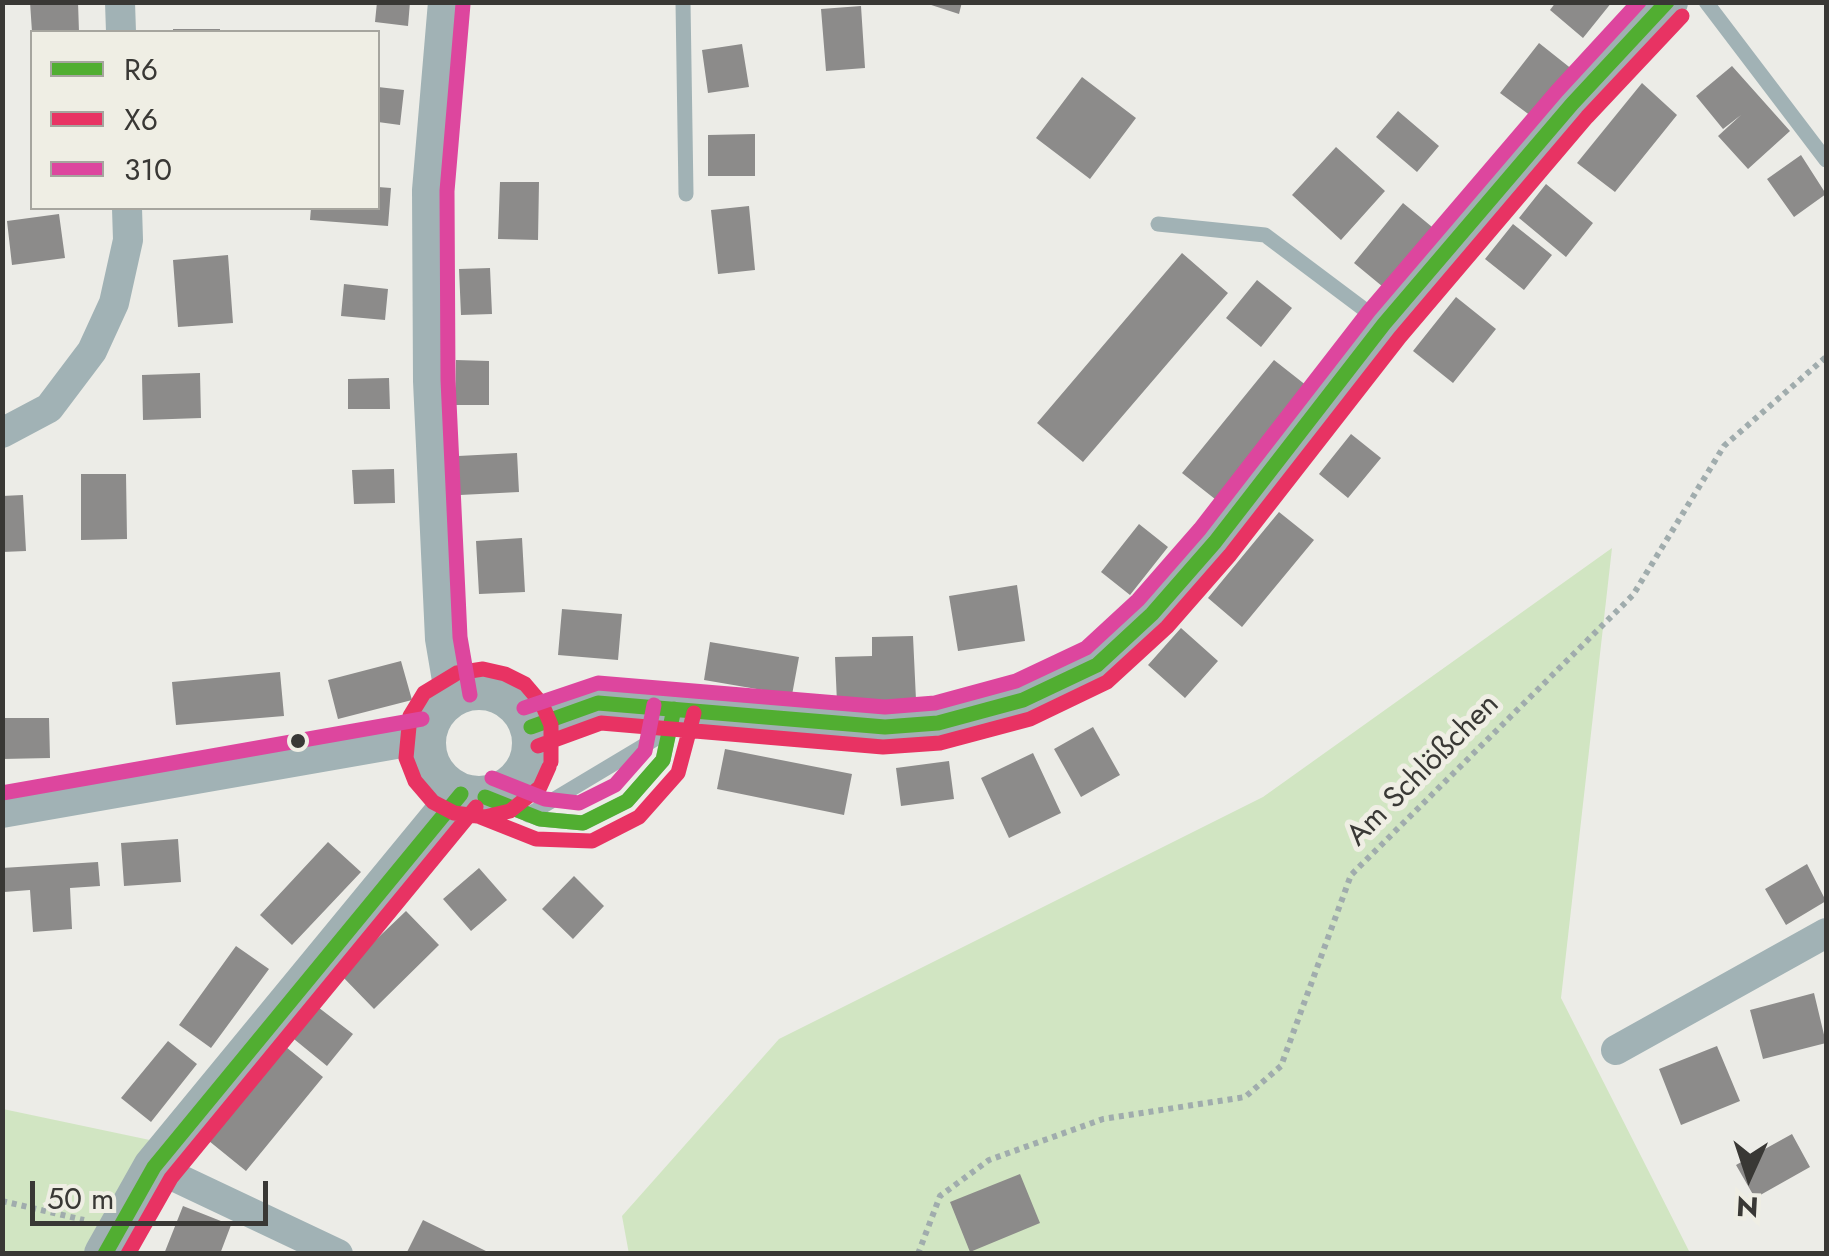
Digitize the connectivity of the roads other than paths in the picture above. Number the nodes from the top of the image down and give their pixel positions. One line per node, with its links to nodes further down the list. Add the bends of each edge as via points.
1 (120, 2): 6 (street)
2 (443, 2): 13 (street, via 426,190 440,639)
3 (683, 2): 8 (lane)
4 (1667, 2): 11 (street)
5 (1706, 2): 7 (lane)
6 (121, 30)
7 (1826, 160)
8 (686, 194)
9 (126, 210): 12 (street, via 128,240 114,303 92,351 49,408)
10 (1158, 224): 11 (lane, via 1266,235)
11 (1384, 324): 14 (street, via 1215,542 1097,665 1023,700 938,723)
12 (2, 433)
13 (450, 698): 15 (street, via 482,689 498,693 513,700); 16 (street, via 438,708)
14 (672, 720): 15 (street, via 598,703); 19 (lane); 19 (lane, via 663,760 627,800 583,823)
15 (531, 728): 17 (street, via 531,759 514,785)
16 (425, 739): 17 (street, via 433,773); 18 (street)
17 (473, 796): 19 (lane); 22 (street)
18 (2, 812)
19 (528, 815)
20 (1826, 933): 21 (street)
21 (1616, 1050)
22 (154, 1167): 23 (street); 24 (street)
23 (112, 1241)
24 (338, 1254)

